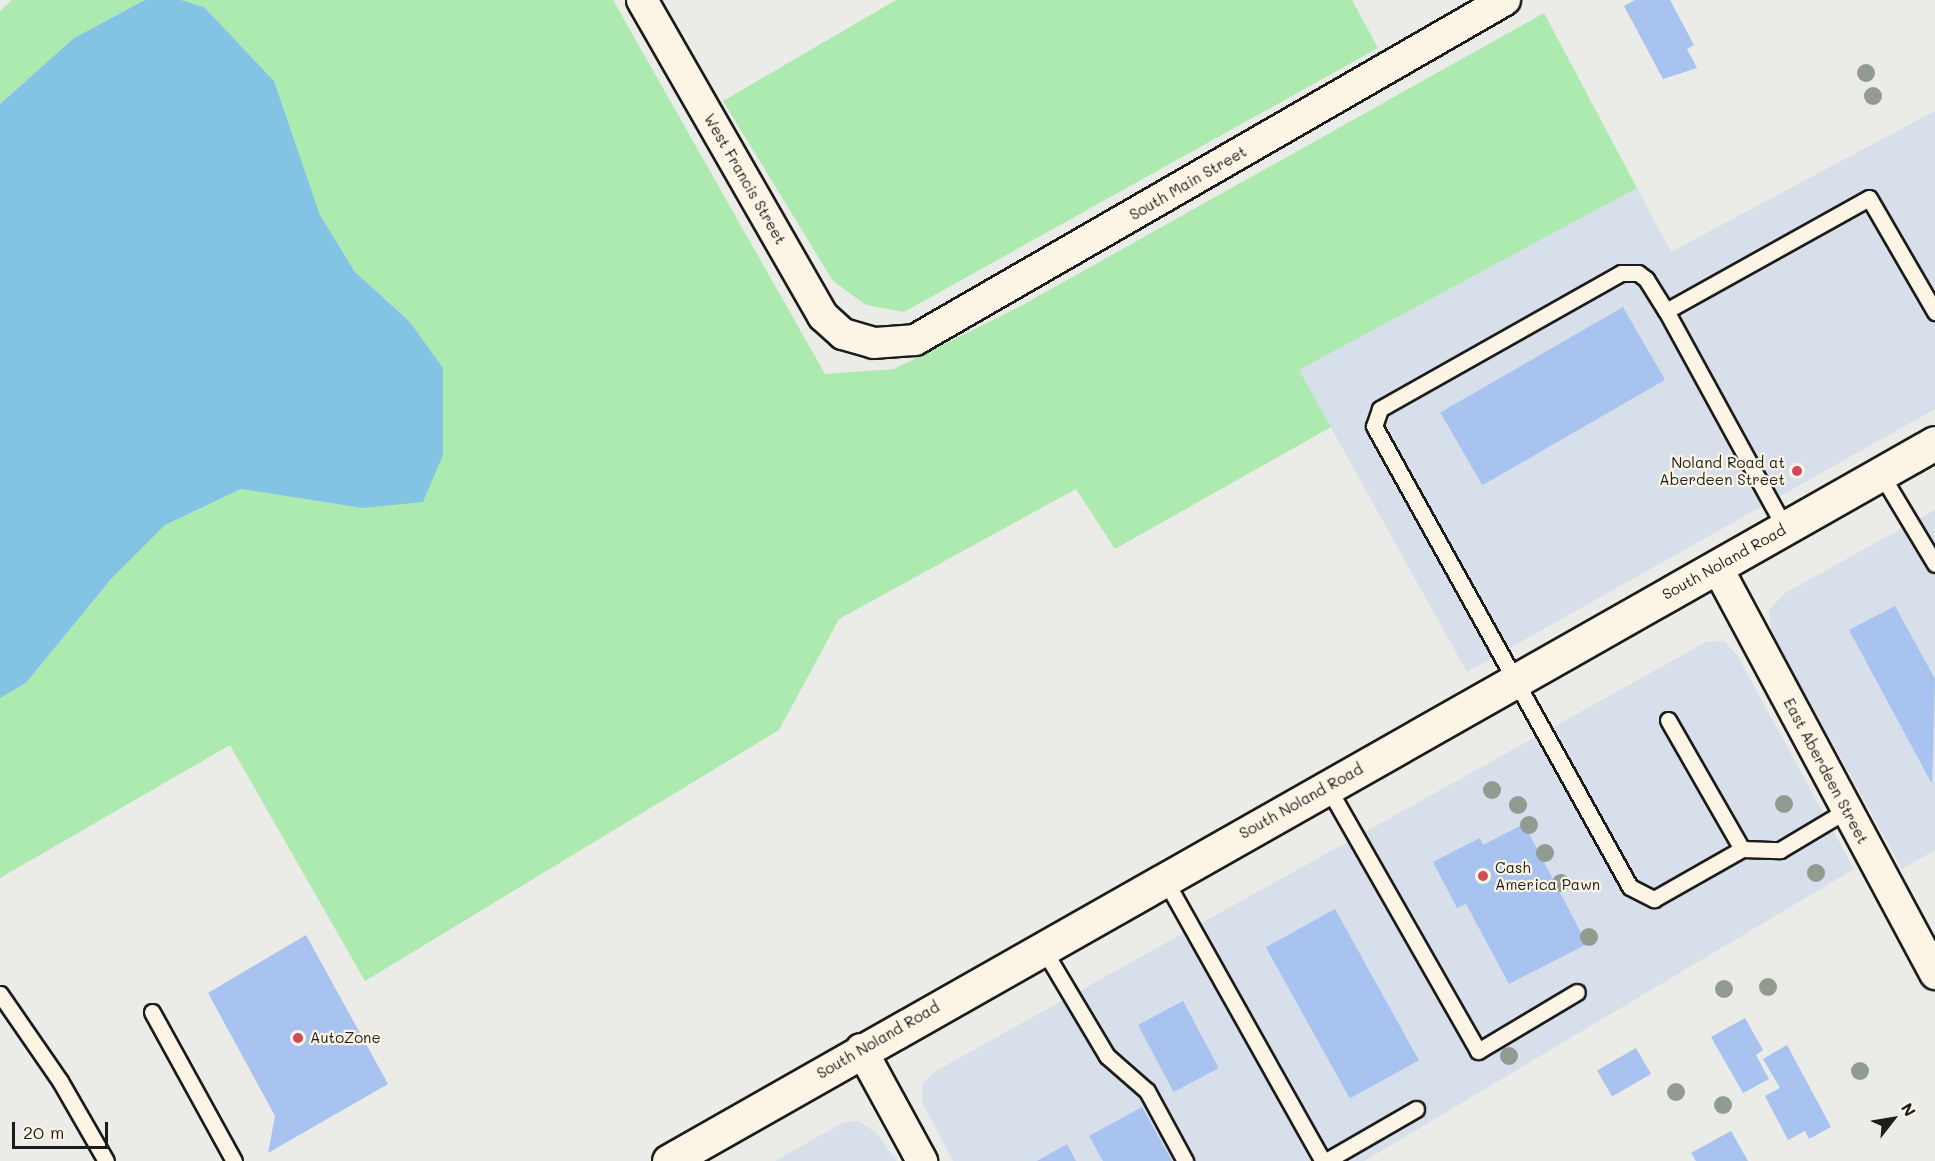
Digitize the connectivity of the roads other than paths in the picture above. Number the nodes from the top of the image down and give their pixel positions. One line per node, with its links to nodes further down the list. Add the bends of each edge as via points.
1 (642, 0): 5 (street, West Francis Street, via 823,316 843,334)
2 (1505, 0): 5 (street, South Main Street, via 915,340)
3 (1666, 311): 4 (lane, via 1869,198); 8 (lane); 11 (lane, via 1646,279 1638,273 1621,273 1380,409 1375,416 1374,426)
4 (1935, 312)
5 (864, 342)
6 (1935, 443): 7 (main road, South Noland Road)
7 (1881, 474): 8 (main road, South Noland Road); 9 (lane)
8 (1785, 528): 10 (main road, South Noland Road)
9 (1935, 564)
10 (1717, 567): 11 (main road, South Noland Road); 14 (street, East Aberdeen Street)
11 (1516, 680): 13 (main road, South Noland Road); 15 (lane, via 1630,887 1654,899)
12 (1668, 720): 15 (lane)
13 (1327, 786): 16 (main road, South Noland Road); 19 (lane, via 1478,1052)
14 (1847, 810): 15 (lane, via 1780,850); 18 (street, East Aberdeen Street)
15 (1742, 849)
16 (1164, 879): 17 (main road, South Noland Road); 29 (lane)
17 (1042, 947): 22 (main road, South Noland Road); 28 (lane, via 1107,1056 1147,1090)
18 (1935, 974)
19 (1577, 992)
20 (0, 994): 24 (lane, via 60,1080)
21 (152, 1012): 25 (lane)
22 (861, 1049): 26 (main road, South Noland Road); 27 (street)
23 (1416, 1109): 29 (lane)
24 (106, 1161)
25 (234, 1161)
26 (669, 1161)
27 (922, 1161)
28 (1185, 1161)
29 (1324, 1161)

